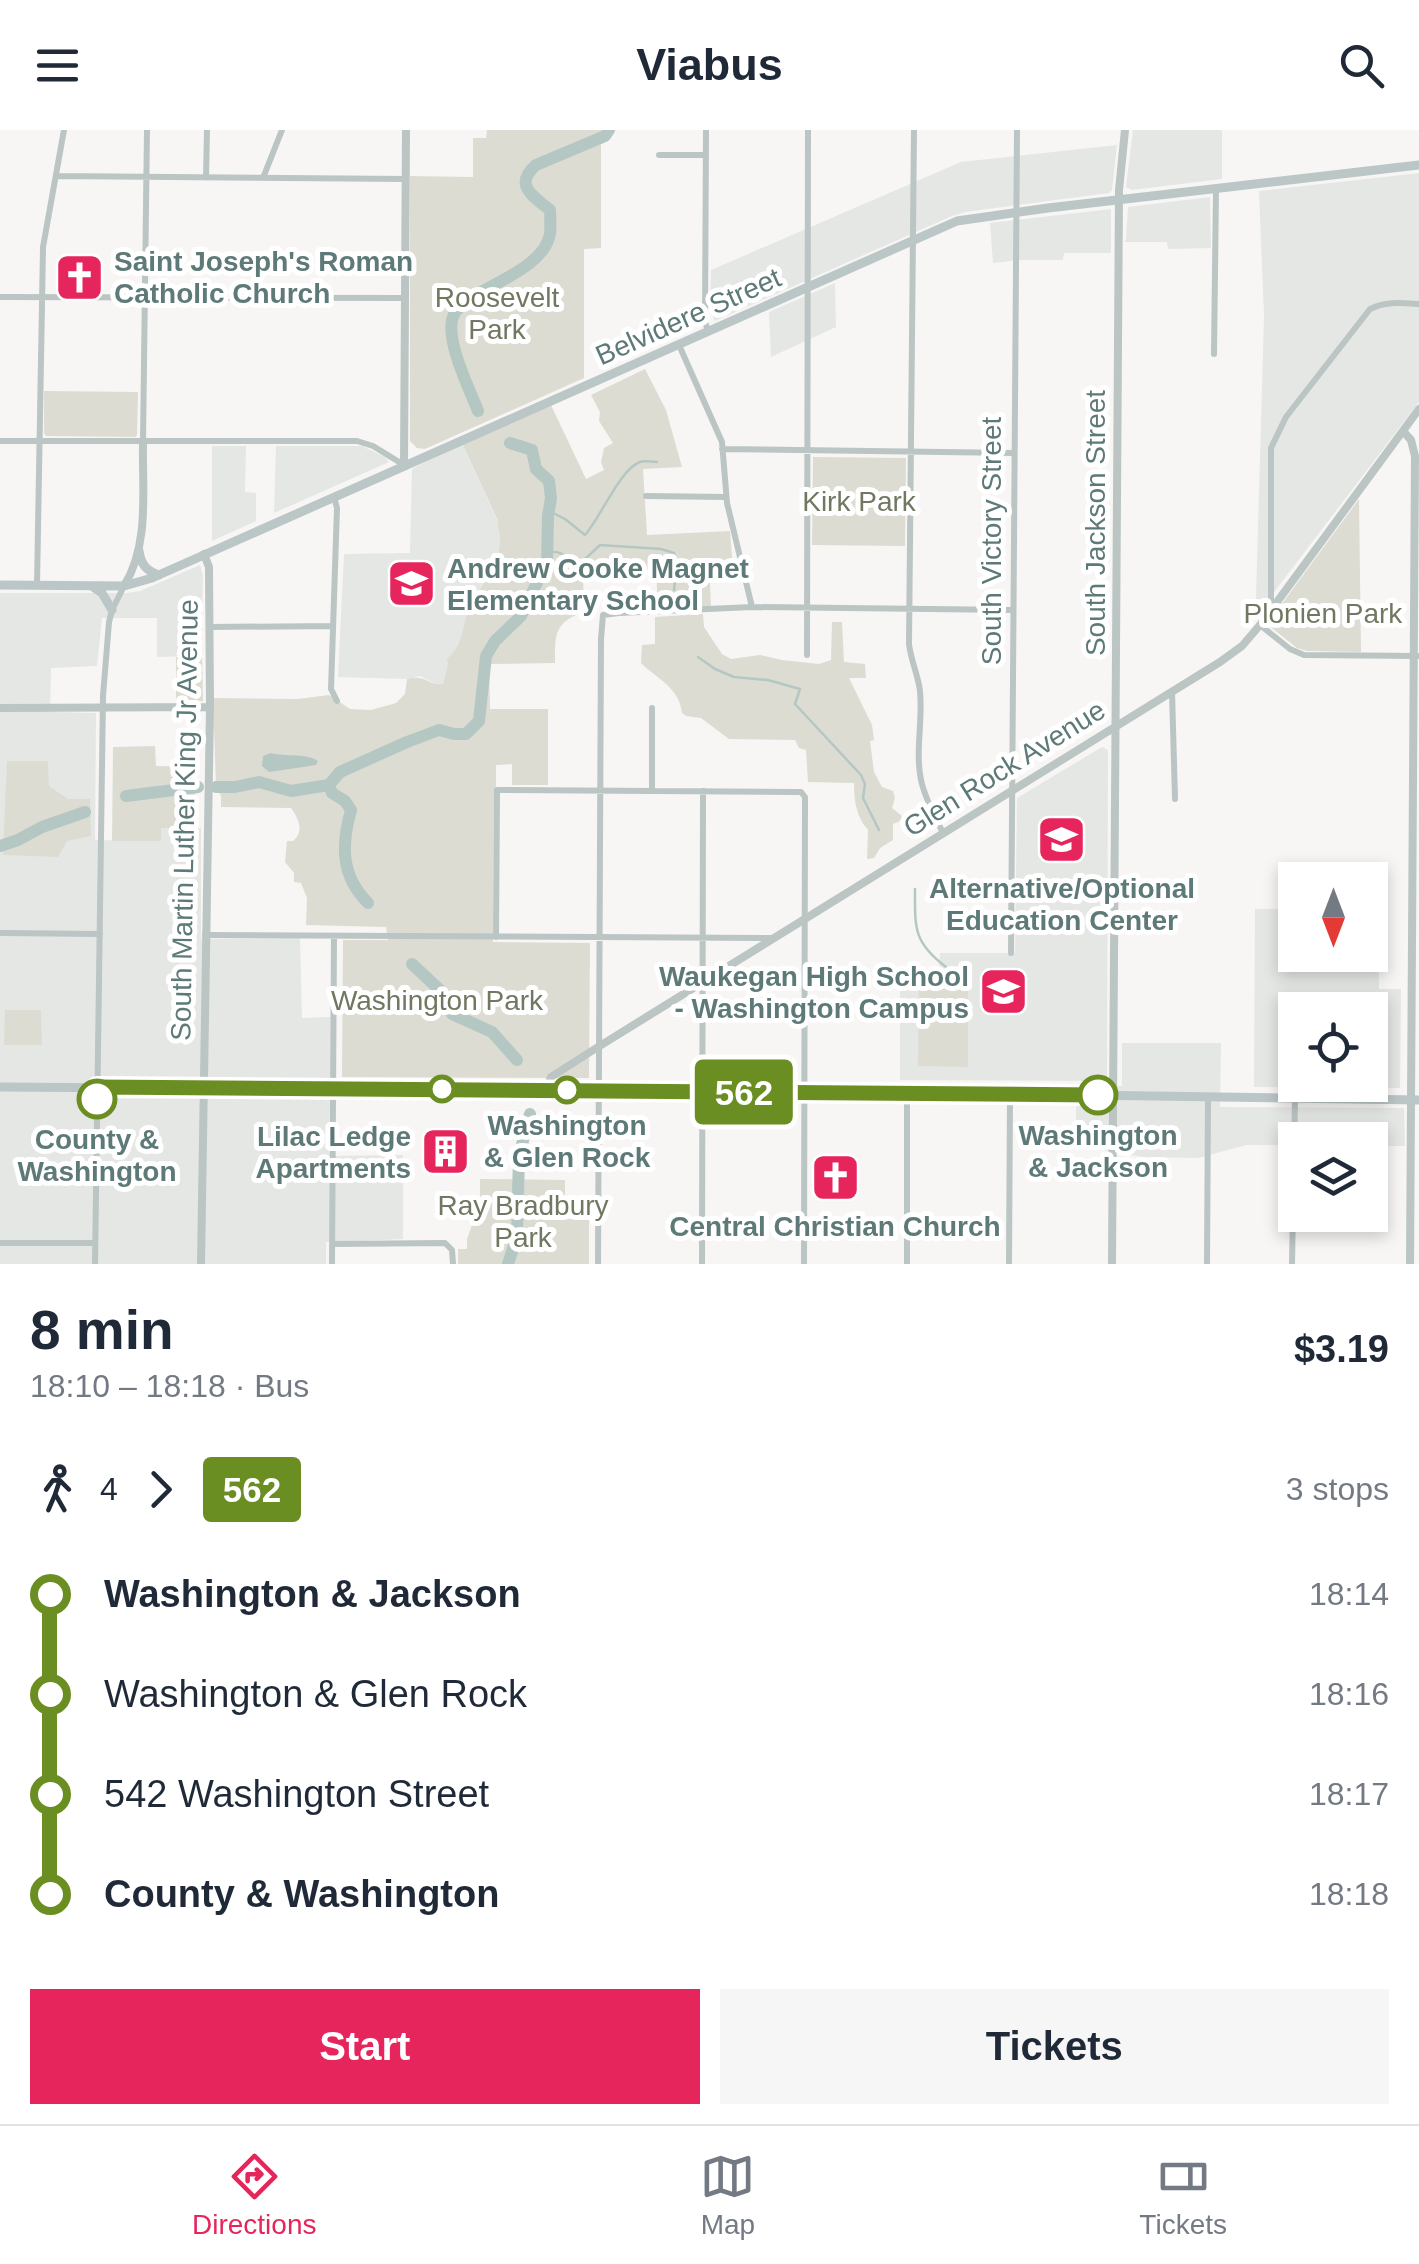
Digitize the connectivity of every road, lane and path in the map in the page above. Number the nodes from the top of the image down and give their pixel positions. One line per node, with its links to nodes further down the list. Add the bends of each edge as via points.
1 (64, 130): 14 (street)
2 (146, 130): 15 (street)
3 (207, 130): 16 (street)
4 (282, 130): 17 (street)
5 (406, 130): 18 (street)
6 (706, 130): 12 (street)
7 (808, 130): 23 (street)
8 (914, 130): 22 (street)
9 (1017, 130): 21 (street, South Victory Street)
10 (1125, 130): 20 (street, South Jackson Street)
11 (659, 155): 12 (street)
12 (706, 155): 29 (street)
13 (1419, 165): 19 (main road, Belvidere Street)
14 (56, 176): 15 (street); 25 (street)
15 (146, 178): 16 (street); 26 (street)
16 (206, 178): 17 (street)
17 (263, 178): 18 (street)
18 (406, 178): 27 (street)
19 (1216, 188): 20 (main road, Belvidere Street); 31 (street)
20 (1120, 200): 21 (main road, Belvidere Street); 71 (street, South Jackson Street)
21 (1016, 213): 22 (main road, Belvidere Street, via 957,222); 40 (street, South Victory Street)
22 (913, 241): 23 (main road, Belvidere Street); 39 (street)
23 (808, 287): 29 (main road, Belvidere Street); 38 (street)
24 (0, 297): 25 (street)
25 (42, 297): 26 (street); 35 (street)
26 (145, 297): 27 (street); 36 (street)
27 (406, 298): 42 (street)
28 (1419, 304): 56 (street, via 1370,309 1277,434)
29 (708, 332): 30 (main road, Belvidere Street)
30 (678, 344): 37 (street); 42 (main road, Belvidere Street)
31 (1214, 354)
32 (1419, 410): 33 (street, Glen Rock Avenue)
33 (1403, 431): 41 (street); 56 (street, Glen Rock Avenue)
34 (0, 441): 35 (street)
35 (40, 441): 36 (street); 51 (street)
36 (143, 442): 42 (street, via 358,441); 46 (street)
37 (722, 449): 38 (street); 45 (street)
38 (807, 450): 39 (street); 55 (street)
39 (910, 452): 40 (street); 57 (street)
40 (1014, 453): 59 (street, South Victory Street)
41 (1417, 456): 48 (street)
42 (404, 466): 43 (main road, Belvidere Street)
43 (334, 496): 47 (main road, Belvidere Street); 62 (street)
44 (646, 496): 45 (street)
45 (726, 497): 54 (street)
46 (140, 551): 49 (main road, via 146,568); 53 (street)
47 (204, 554): 49 (main road, Belvidere Street); 61 (street, South Martin Luther King Jr Avenue)
48 (1416, 556): 64 (street)
49 (158, 575): 53 (main road, Belvidere Street)
50 (0, 585): 51 (main road, Belvidere Street)
51 (38, 585): 52 (main road, Belvidere Street)
52 (90, 586): 53 (main road, Belvidere Street); 58 (main road)
53 (124, 586): 58 (street)
54 (752, 608): 55 (street); 73 (street, via 603,616)
55 (807, 608): 57 (street); 63 (street)
56 (1271, 608): 60 (street, Glen Rock Avenue)
57 (910, 609): 59 (street); 78 (street, via 921,780)
58 (112, 610): 67 (street)
59 (1013, 610): 75 (street, South Victory Street)
60 (1260, 625): 64 (street, via 1304,655); 65 (street, Glen Rock Avenue, via 1239,648)
61 (208, 626): 62 (street); 68 (street, South Martin Luther King Jr Avenue)
62 (332, 626): 66 (street, via 331,689)
63 (807, 655)
64 (1416, 656): 72 (street)
65 (1172, 691): 71 (street, Glen Rock Avenue); 77 (street)
66 (337, 701)
67 (103, 707): 68 (street); 69 (street); 82 (street)
68 (210, 707): 83 (street, South Martin Luther King Jr Avenue)
69 (0, 708)
70 (652, 708): 74 (street)
71 (1116, 725): 75 (street, Glen Rock Avenue); 102 (street, South Jackson Street)
72 (1416, 786): 79 (street)
73 (600, 790): 74 (street); 85 (street, via 497,790); 86 (street)
74 (652, 790): 76 (street)
75 (1013, 790): 78 (street, Glen Rock Avenue); 89 (street, South Victory Street)
76 (704, 791): 80 (street, via 805,796); 87 (street)
77 (1175, 799)
78 (943, 833): 80 (street, Glen Rock Avenue)
79 (1415, 869): 106 (street)
80 (806, 918): 88 (street, Glen Rock Avenue); 99 (street)
81 (0, 933): 82 (street)
82 (100, 934): 93 (street)
83 (205, 935): 84 (street); 94 (street, South Martin Luther King Jr Avenue)
84 (334, 936): 85 (street); 95 (street)
85 (496, 937): 86 (street)
86 (598, 937): 87 (street); 91 (street)
87 (703, 938): 88 (street); 90 (street)
88 (772, 938): 90 (street, Glen Rock Avenue)
89 (1011, 953)
90 (703, 982): 91 (street, Glen Rock Avenue); 98 (street)
91 (598, 1047): 96 (street, Glen Rock Avenue, via 551,1077); 97 (street)
92 (0, 1087): 93 (main road)
93 (97, 1087): 94 (main road); 110 (street)
94 (203, 1088): 95 (main road); 113 (street, South Martin Luther King Jr Avenue)
95 (334, 1089): 96 (main road); 111 (street)
96 (546, 1090): 97 (main road)
97 (598, 1091): 98 (main road); 116 (street)
98 (702, 1092): 99 (main road); 117 (street)
99 (804, 1092): 100 (main road); 118 (street)
100 (907, 1094): 101 (main road); 119 (street)
101 (1010, 1094): 102 (main road); 120 (street)
102 (1114, 1096): 103 (main road); 121 (street, South Jackson Street)
103 (1208, 1097): 104 (main road); 122 (street)
104 (1278, 1098)
105 (1388, 1100): 106 (main road)
106 (1414, 1100): 108 (street)
107 (1295, 1102): 123 (street)
108 (1415, 1191): 124 (street)
109 (0, 1242): 110 (street)
110 (95, 1242): 112 (street)
111 (332, 1244): 114 (street); 115 (street, via 445,1243)
112 (95, 1264)
113 (201, 1264)
114 (332, 1264)
115 (453, 1264)
116 (598, 1264)
117 (702, 1264)
118 (804, 1264)
119 (907, 1264)
120 (1009, 1264)
121 (1112, 1264)
122 (1207, 1264)
123 (1292, 1264)
124 (1410, 1264)

